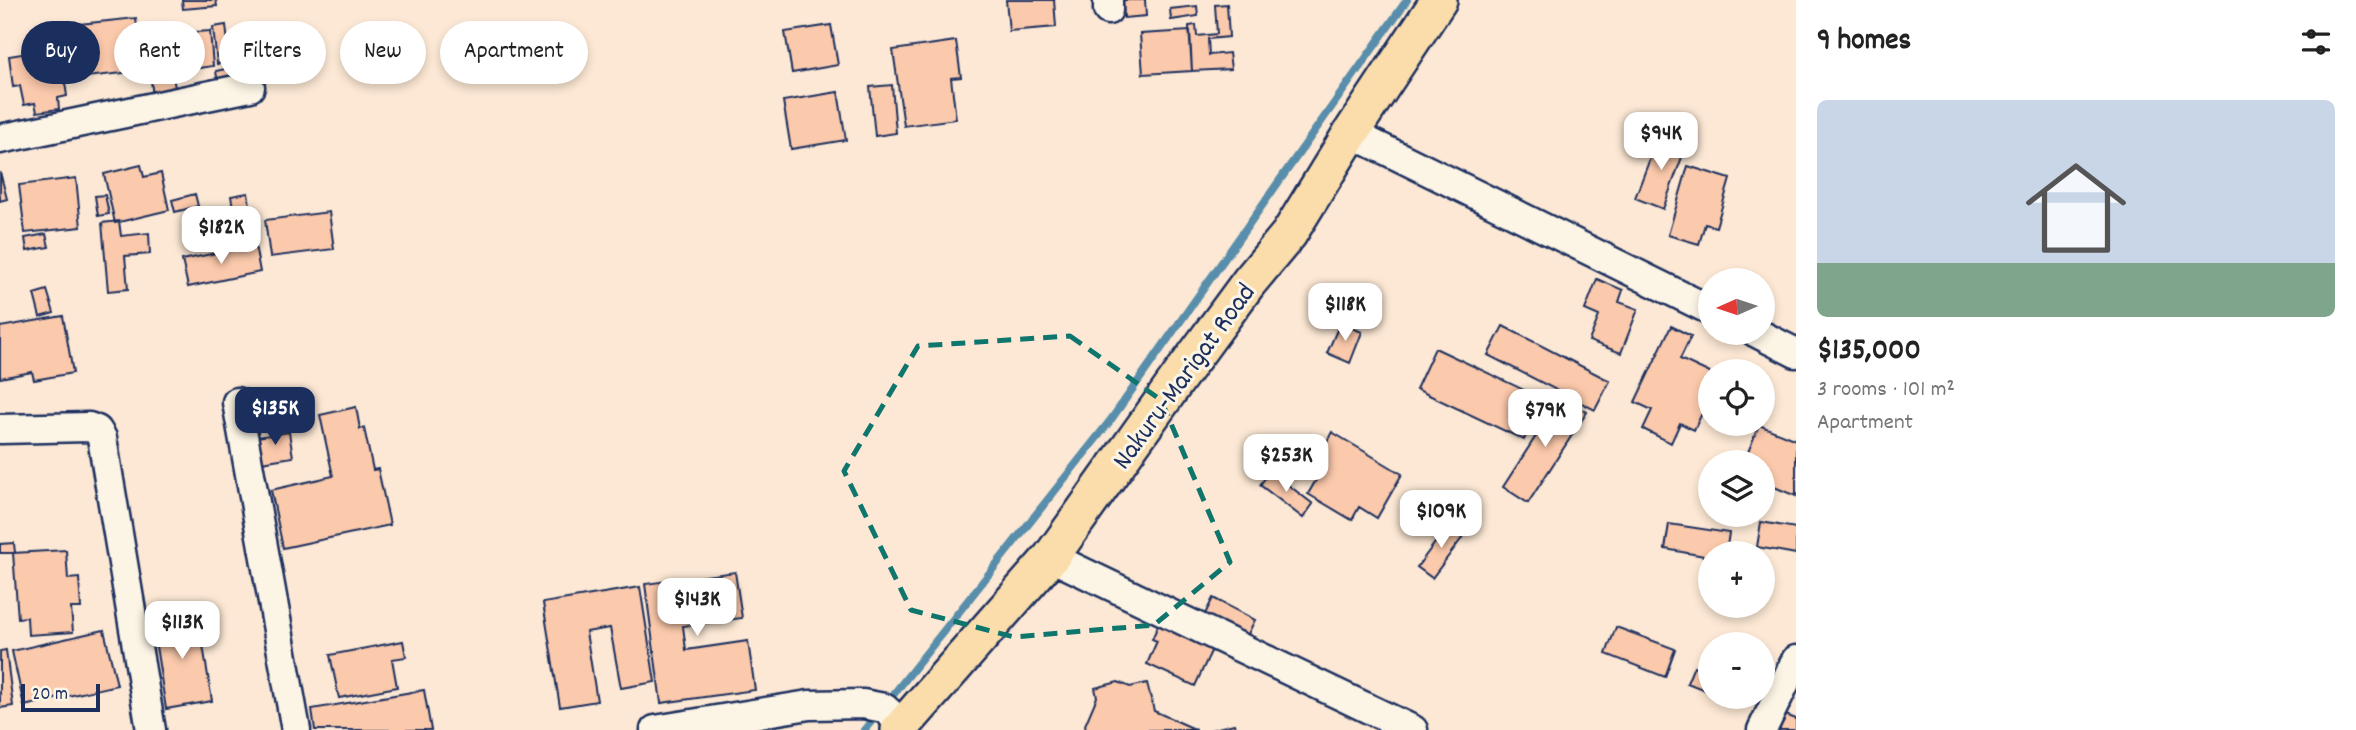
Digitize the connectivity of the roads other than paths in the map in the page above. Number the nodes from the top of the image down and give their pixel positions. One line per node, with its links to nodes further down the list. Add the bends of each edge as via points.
1 (1439, 0): 3 (main road, Nakuru-Marigat Road)
2 (250, 87): 4 (street)
3 (1351, 133): 5 (street); 10 (main road, Nakuru-Marigat Road, via 1289,234 1249,282)
4 (0, 139)
5 (1698, 304)
6 (1775, 342): 7 (street)
7 (1796, 353)
8 (237, 402): 14 (street)
9 (0, 429): 13 (street, via 89,427 102,438)
10 (1051, 557): 12 (main road, Nakuru-Marigat Road); 16 (street)
11 (1796, 660): 17 (street)
12 (901, 728): 15 (street, via 884,708 863,704 809,705)
13 (151, 730)
14 (296, 730)
15 (655, 730)
16 (1413, 730)
17 (1762, 730)

